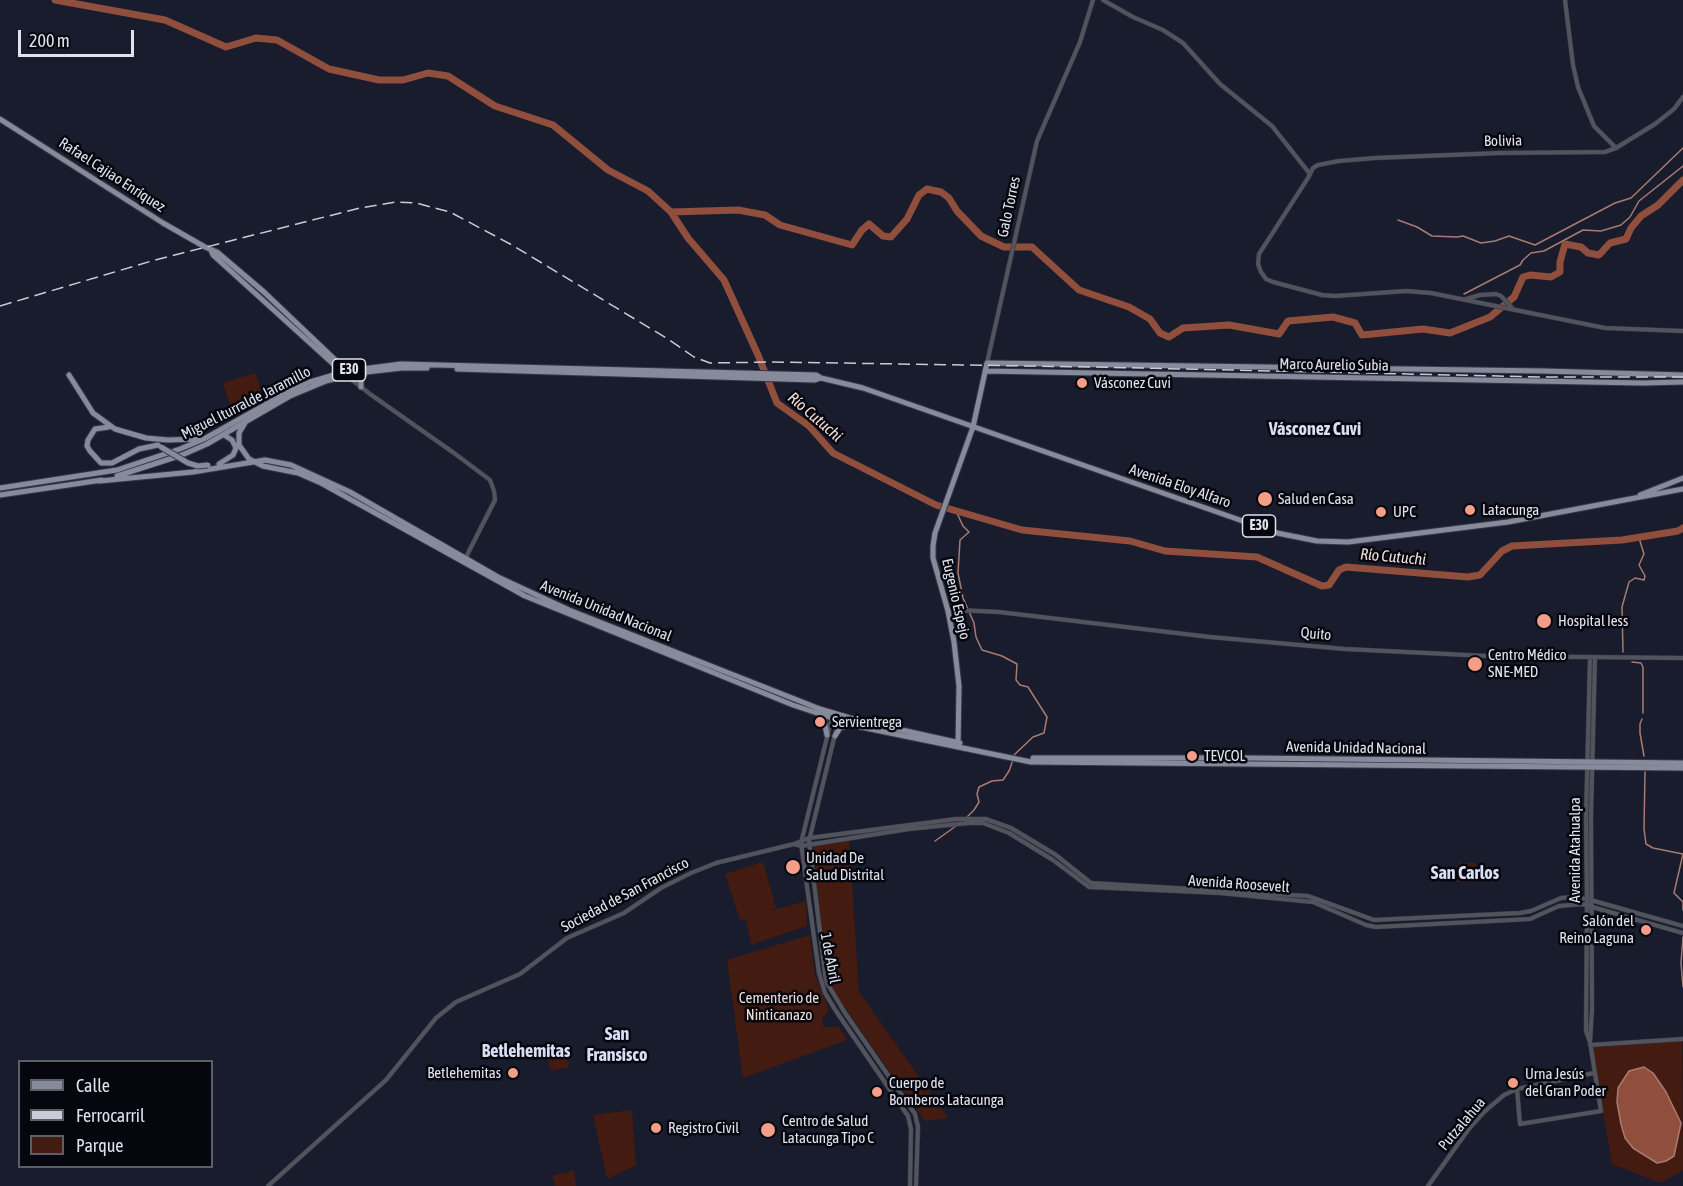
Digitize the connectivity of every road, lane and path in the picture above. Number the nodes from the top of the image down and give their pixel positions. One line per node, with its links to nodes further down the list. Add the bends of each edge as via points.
1 (1093, 0): 11 (street, Galo Torres, via 1080,42 1037,141)
2 (1103, 0): 7 (street, via 1183,43 1220,84 1272,126)
3 (1565, 0): 6 (street, via 1578,87 1594,126)
4 (1683, 97): 6 (street, Bolivia, via 1655,124)
5 (0, 118): 14 (main road, Rafael Cajiao Enríquez, via 163,223 217,252)
6 (1616, 148): 7 (street, Bolivia, via 1595,153 1348,160 1318,165)
7 (1310, 174): 8 (street, via 1258,254 1260,272 1266,279 1322,295 1406,291)
8 (1463, 300): 9 (street); 9 (street, via 1490,294 1501,296)
9 (1515, 310): 10 (street, via 1605,328)
10 (1683, 331)
11 (987, 363): 12 (main road, Galo Torres); 17 (main road, Marco Aurelio Subia)
12 (986, 371): 18 (main road, Marco Aurelio Subia); 21 (main road, Galo Torres)
13 (367, 372): 14 (main road, Miguel Iturralde Jaramillo / E30); 16 (main road, Miguel Iturralde Jaramillo / E30, via 402,368); 19 (main road)
14 (346, 373): 16 (main road, Miguel Iturralde Jaramillo / E30, via 401,364); 19 (street, Rafael Cajiao Enríquez); 20 (main road, Miguel Iturralde Jaramillo / E30, via 290,396); 24 (main road, Miguel Iturralde Jaramillo / E30, via 288,392)
15 (69, 375): 22 (main road, via 93,413)
16 (719, 375): 21 (main road, Avenida Eloy Alfaro / E30, via 816,375)
17 (1683, 375)
18 (1683, 382)
19 (361, 387): 35 (street, Rafael Cajiao Enríquez, via 487,477 492,485 495,500)
20 (245, 423): 23 (main road, Miguel Iturralde Jaramillo / E30); 26 (main road, via 239,433 239,445 244,455)
21 (973, 427): 34 (main road, Avenida Eloy Alfaro / E30, via 1277,533 1317,541 1348,542 1508,522); 36 (main road, Eugenio Espejo, via 935,533 933,558)
22 (113, 428): 24 (main road, via 146,438); 25 (main road, via 125,436); 25 (main road, via 99,427 88,440 87,446 101,463 112,464 139,449)
23 (224, 435): 27 (main road, via 236,448 233,455); 30 (main road, Miguel Iturralde Jaramillo / E30, via 182,455)
24 (204, 439): 31 (main road, Miguel Iturralde Jaramillo / E30, via 117,470)
25 (160, 446): 27 (main road, bridge, via 188,463)
26 (254, 461): 28 (main road, Avenida Unidad Nacional); 35 (main road, Avenida Unidad Nacional, via 321,483)
27 (219, 464): 28 (main road)
28 (228, 466): 30 (main road, Avenida Unidad Nacional)
29 (1683, 478): 34 (main road)
30 (99, 481): 33 (main road, Miguel Iturralde Jaramillo / E30)
31 (1, 487)
32 (1683, 489): 34 (main road, Avenida Eloy Alfaro / E30)
33 (1, 495)
34 (1633, 499)
35 (465, 560): 40 (main road, Avenida Unidad Nacional, via 503,585 550,608); 41 (main road, Avenida Unidad Nacional, via 545,600)
36 (948, 611): 37 (street, Quito, via 996,612 1345,649); 46 (main road, Eugenio Espejo, via 959,686)
37 (1590, 657): 38 (street, Quito); 48 (street, Avenida Atahualpa)
38 (1595, 657): 39 (street, Quito); 48 (street, Avenida Atahualpa)
39 (1683, 658)
40 (821, 715): 41 (main road, Avenida Unidad Nacional); 44 (main road)
41 (832, 716): 42 (main road, Avenida Unidad Nacional); 44 (street, 1 de Abril)
42 (839, 718): 43 (main road, Avenida Unidad Nacional); 45 (street, 1 de Abril); 46 (main road, Avenida Unidad Nacional)
43 (853, 725): 45 (main road, via 840,728); 46 (main road, Avenida Unidad Nacional)
44 (827, 735): 52 (street, 1 de Abril)
45 (835, 736): 51 (street, 1 de Abril)
46 (958, 745): 48 (main road, Avenida Unidad Nacional, via 1016,760 1070,763)
47 (1683, 763): 48 (main road, Avenida Unidad Nacional)
48 (1590, 764): 49 (main road, Avenida Unidad Nacional); 56 (street, Avenida Atahualpa, via 1586,817)
49 (1683, 768)
50 (893, 829): 51 (street, Avenida Roosevelt); 54 (street, Avenida Roosevelt); 56 (street, Avenida Roosevelt, via 956,819 998,822 1056,855 1091,883 1308,896 1374,920 1520,913 1561,898); 57 (street, Avenida Roosevelt, via 983,823 1009,833 1089,887 1313,902 1376,927 1530,919 1571,903)
51 (809, 838): 52 (street, Avenida Roosevelt); 54 (street, 1 de Abril)
52 (801, 839): 53 (street, Sociedad de San Francisco); 55 (street, 1 de Abril)
53 (794, 844): 55 (street, Sociedad de San Francisco); 65 (street, Sociedad de San Francisco, via 691,873 624,913 567,938 519,974 456,1002 436,1018 386,1080)
54 (809, 844): 55 (street, Avenida Roosevelt); 67 (street, 1 de Abril, via 827,983 915,1114)
55 (801, 846): 66 (street, 1 de Abril, via 820,979 836,1011 908,1116)
56 (1589, 899): 57 (street, Avenida Atahualpa); 58 (street, Avenida Roosevelt)
57 (1590, 906): 59 (street, Avenida Roosevelt); 62 (street, Avenida Atahualpa)
58 (1681, 925): 59 (street)
59 (1677, 931): 60 (street, Avenida Roosevelt)
60 (1683, 933)
61 (1682, 1039): 62 (street)
62 (1590, 1043): 63 (street, Avenida Atahualpa)
63 (1594, 1073): 64 (street, Putzalahua); 64 (street, Avenida Atahualpa, via 1601,1111 1520,1124)
64 (1517, 1089): 68 (street, Putzalahua, via 1484,1112)
65 (268, 1186)
66 (910, 1186)
67 (916, 1186)
68 (1428, 1186)

